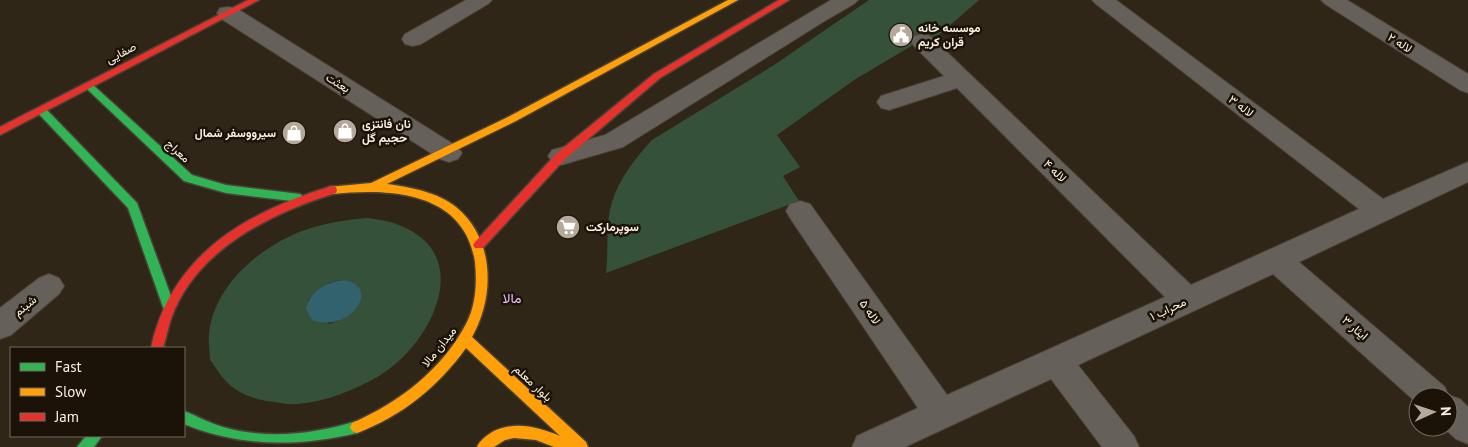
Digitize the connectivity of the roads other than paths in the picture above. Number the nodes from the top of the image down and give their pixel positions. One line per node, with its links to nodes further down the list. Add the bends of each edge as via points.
1 (255, 0): 8 (main road, صفایی)
2 (481, 0): 9 (street)
3 (734, 0): 17 (main road)
4 (785, 0): 18 (main road, via 657,76)
5 (846, 0): 18 (street, via 614,141)
6 (1103, 0): 23 (street, لاله ۳)
7 (1332, 0): 12 (street, لاله ۲)
8 (228, 13): 13 (main road, صفایی); 17 (street, بعثت)
9 (413, 39)
10 (922, 41): 11 (street, لاله ۴)
11 (961, 79): 14 (street); 27 (street, لاله ۴)
12 (1468, 85)
13 (89, 86): 15 (main road, صفایی); 21 (main road, معراج, via 188,178 226,188)
14 (889, 102)
15 (41, 110): 16 (main road, صفایی); 28 (main road, via 133,206)
16 (0, 131)
17 (449, 153): 20 (main road)
18 (561, 156): 24 (main road)
19 (1461, 181): 23 (street, محراب ۱)
20 (376, 185): 21 (main road, میدان مالا, via 339,188); 24 (main road, میدان مالا, via 411,190 441,202 465,220)
21 (300, 198): 28 (main road, میدان مالا, via 247,224 201,261)
22 (800, 211): 34 (street, لاله ۵)
23 (1380, 211): 25 (street, محراب ۱)
24 (480, 245): 30 (main road, میدان مالا, via 485,273 480,305)
25 (1276, 259): 27 (street, محراب ۱); 33 (street, ایثار ۳)
26 (49, 286): 29 (street, شبنم)
27 (1187, 300): 32 (street, محراب ۱)
28 (168, 307): 31 (main road, میدان مالا)
29 (0, 326)
30 (465, 339): 40 (main road, میدان مالا, via 441,370 410,398 372,421 334,440); 43 (main road, بلوار معلم)
31 (157, 347)
32 (1056, 361): 34 (street, محراب ۱); 45 (street)
33 (1422, 387)
34 (940, 414): 44 (street, محراب ۱)
35 (185, 418): 40 (main road, میدان مالا, via 194,427 228,442)
36 (1458, 419): 37 (street)
37 (1468, 428)
38 (94, 437): 39 (main road)
39 (84, 447)
40 (271, 447)
41 (484, 447): 42 (main road, via 502,434 519,431 538,434)
42 (568, 447)
43 (581, 447)
44 (868, 447)
45 (1122, 447)

